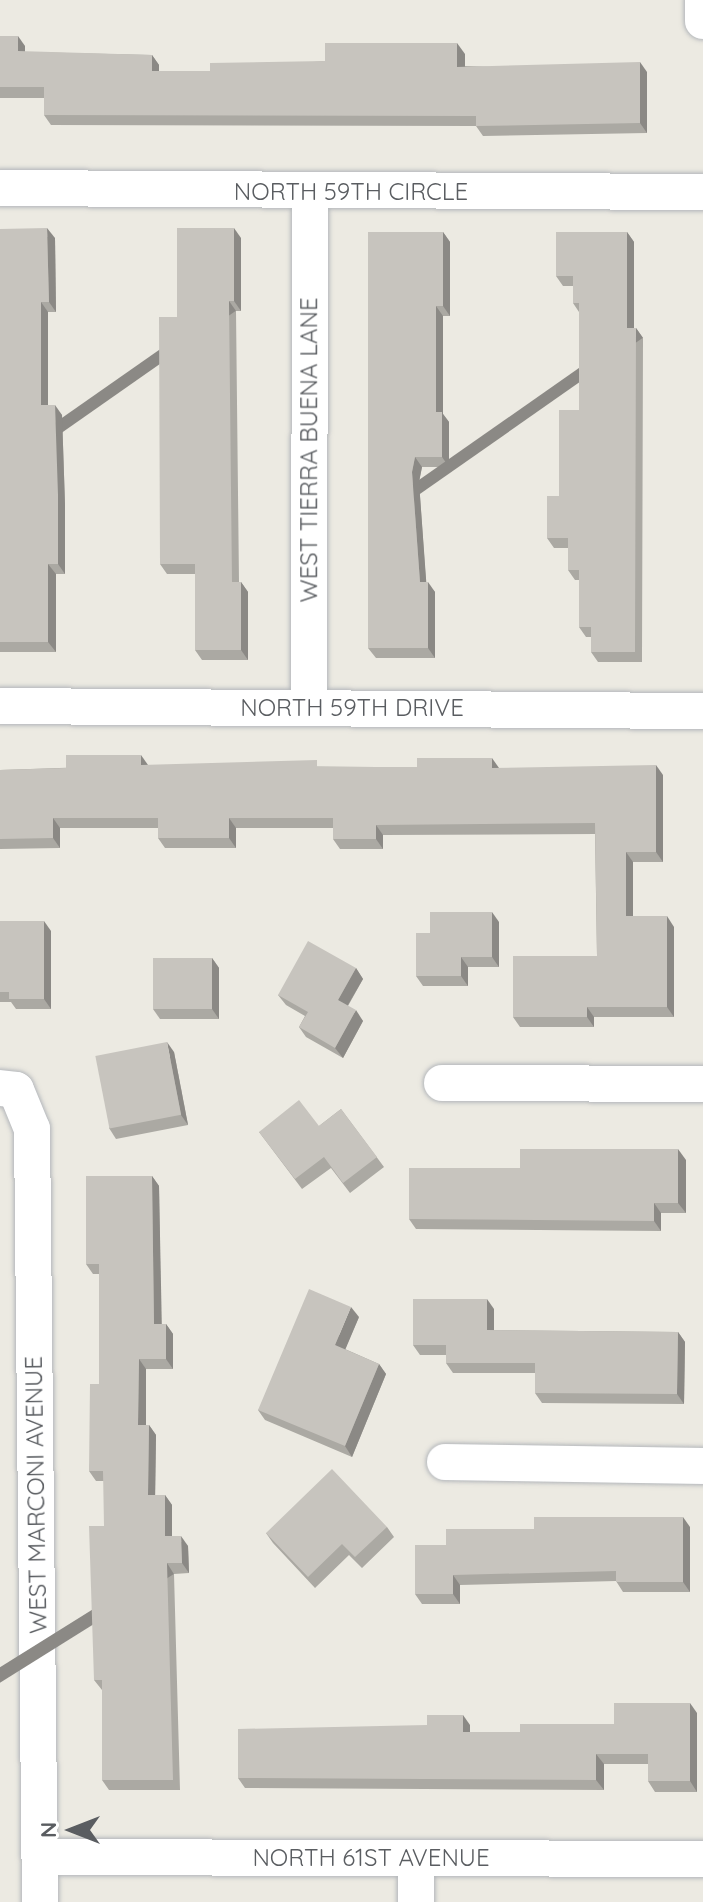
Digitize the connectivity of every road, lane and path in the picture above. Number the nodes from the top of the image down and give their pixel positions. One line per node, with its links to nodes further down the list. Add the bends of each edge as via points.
1 (703, 0): 2 (street)
2 (703, 21)
3 (0, 188): 5 (street, NORTH 59TH CIRCLE)
4 (703, 192): 5 (street, NORTH 59TH CIRCLE)
5 (310, 193): 7 (street, WEST TIERRA BUENA LANE)
6 (0, 706): 7 (street, NORTH 59TH DRIVE)
7 (309, 707): 8 (street, NORTH 59TH DRIVE)
8 (703, 711)
9 (442, 1083): 10 (street)
10 (703, 1084)
11 (8, 1089): 14 (street, WEST MARCONI AVENUE, via 32,1129)
12 (445, 1462): 13 (street)
13 (703, 1466)
14 (40, 1857): 15 (street, NORTH 61ST AVENUE); 17 (street, WEST MARCONI AVENUE)
15 (416, 1859): 16 (street, NORTH 61ST AVENUE); 18 (street)
16 (703, 1859)
17 (40, 1902)
18 (416, 1902)

